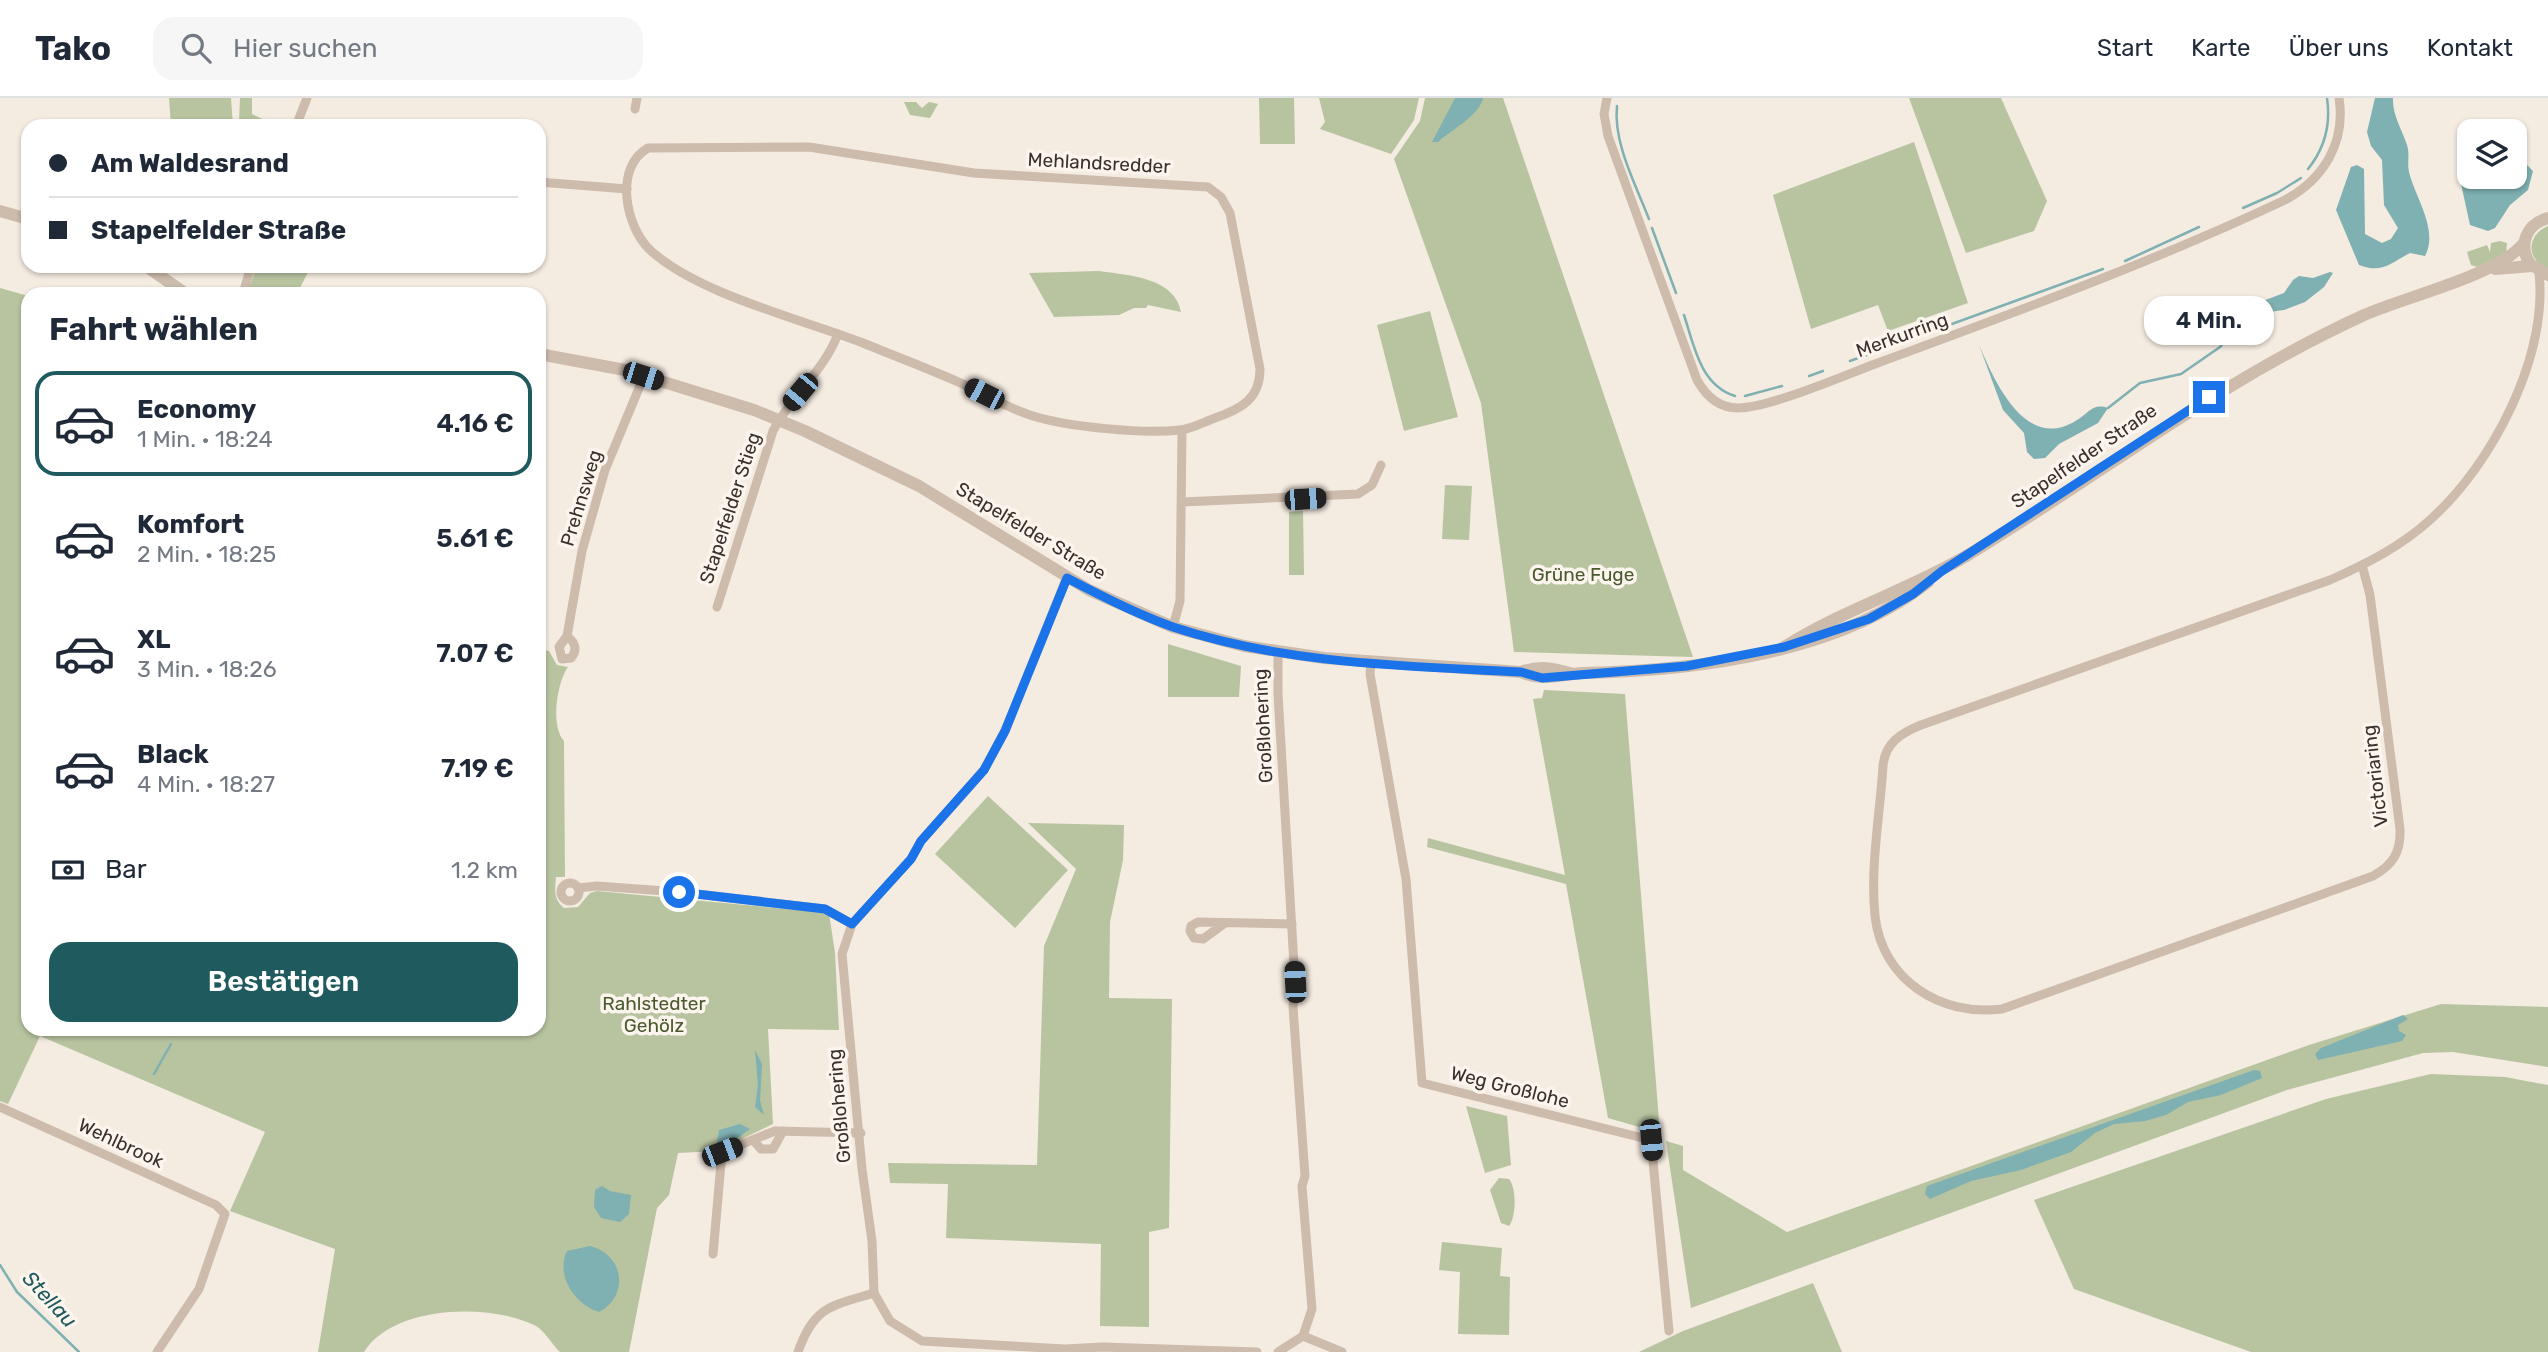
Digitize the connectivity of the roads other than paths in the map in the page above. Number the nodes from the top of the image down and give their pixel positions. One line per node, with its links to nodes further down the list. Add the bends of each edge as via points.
1 (307, 98): 6 (street)
2 (636, 98): 5 (street)
3 (1607, 98): 4 (street, Merkurring, via 1608,136 1697,380 1717,403 1742,408 1838,378 2118,275 2294,195 2312,183 2331,155 2340,125)
4 (2339, 98)
5 (635, 108)
6 (299, 119)
7 (546, 183): 8 (street)
8 (627, 189): 19 (street, Mehlandsredder, via 634,229 651,251 707,284); 23 (street, Mehlandsredder, via 630,166 636,155 648,148 753,147 843,150 993,175 1208,187 1230,213 1260,379 1244,406)
9 (0, 211): 10 (street)
10 (21, 217)
11 (2546, 217): 12 (street, Stapelfelder Straße, via 2532,227)
12 (2524, 243): 13 (street, via 2525,256); 14 (street, Stapelfelder Straße, via 2512,255)
13 (2540, 271): 14 (street, Stapelfelder Straße, via 2510,266); 18 (street)
14 (2478, 272): 27 (street, Stapelfelder Straße, via 2371,312 2246,374)
15 (156, 273): 16 (street)
16 (176, 287)
17 (2548, 298): 18 (street)
18 (2543, 308): 26 (street, via 2530,369 2488,454 2430,520)
19 (838, 334): 22 (street, via 830,355); 23 (street, Mehlandsredder, via 1031,416 1058,423)
20 (546, 355): 21 (street, Stapelfelder Straße)
21 (643, 376): 22 (street, Stapelfelder Straße); 31 (street, Prehnsweg, via 605,470 582,551)
22 (779, 419): 28 (street, Stapelfelder Straße, via 919,486); 29 (street, Stapelfelder Stieg)
23 (1182, 430): 25 (street)
24 (1381, 465): 25 (street, via 1372,485 1358,494)
25 (1182, 502): 30 (street, via 1180,601)
26 (2362, 565): 26 (street, Victoriaring, via 2371,595 2400,829 2399,849 2391,864 2366,878 2002,1009 1973,1011 1943,1004 1906,979 1884,946 1875,915 1884,757 1891,744 1921,725)
27 (1942, 571): 32 (street, Stapelfelder Straße, via 1813,628); 32 (street, Stapelfelder Straße, via 1869,619)
28 (1067, 578): 30 (street, Stapelfelder Straße); 37 (street, Großlohering, via 1005,731 984,770)
29 (717, 607)
30 (1173, 627): 33 (street, Stapelfelder Straße)
31 (567, 636)
32 (1784, 647): 34 (street, Stapelfelder Straße, via 1687,666 1573,674 1553,668 1521,672)
33 (1278, 652): 34 (street, Stapelfelder Straße); 38 (street, Großlohering)
34 (1370, 662): 45 (street, Weg Großlohe, via 1406,879 1422,1083 1651,1140)
35 (578, 888): 37 (street, via 654,890 825,909)
36 (1225, 923): 38 (street)
37 (852, 924): 41 (street, Großlohering, via 842,954)
38 (1292, 924): 46 (street, Großlohering, via 1302,1186 1312,1309)
39 (0, 1107): 48 (street, Wehlbrook, via 216,1205 225,1214 199,1289)
40 (783, 1131): 41 (street); 42 (street); 42 (street, via 779,1143 769,1150)
41 (861, 1133): 44 (street, Großlohering)
42 (753, 1140): 43 (street, via 722,1152)
43 (713, 1254)
44 (874, 1293): 47 (street, via 890,1321 922,1342); 49 (street, via 823,1309)
45 (1669, 1331)
46 (1303, 1336): 52 (street); 53 (street)
47 (1008, 1350): 50 (street)
48 (157, 1352)
49 (798, 1352)
50 (1215, 1352): 51 (street)
51 (1257, 1352)
52 (1278, 1352)
53 (1342, 1352)

